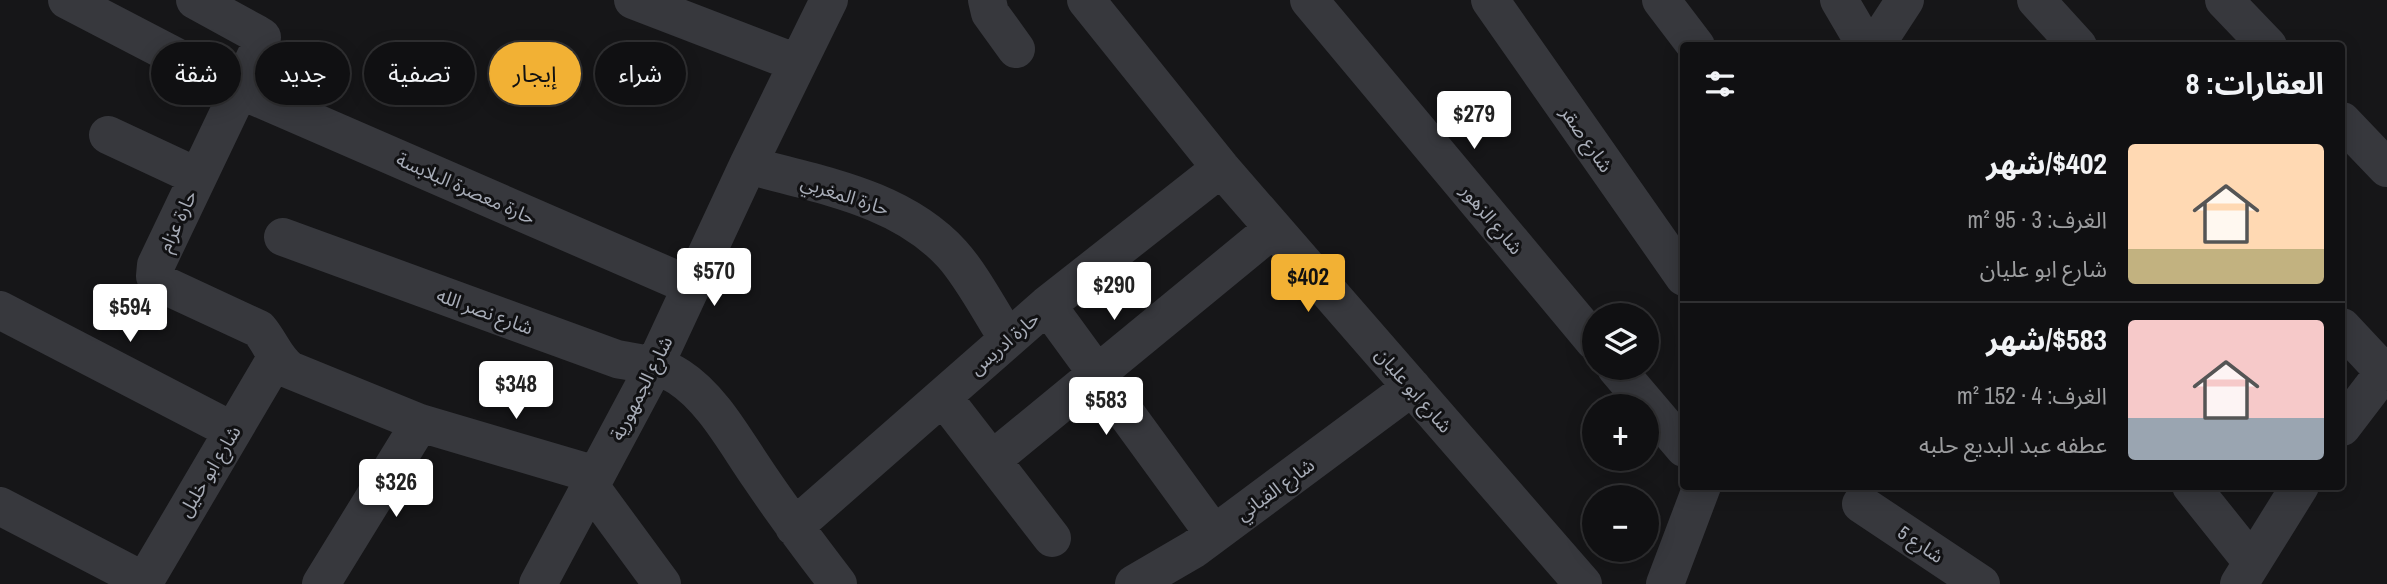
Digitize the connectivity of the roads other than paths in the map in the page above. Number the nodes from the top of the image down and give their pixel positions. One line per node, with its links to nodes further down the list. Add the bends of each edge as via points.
1 (67, 0): 19 (street, حارة معصرة البلابسة)
2 (195, 0): 22 (street, حارة عزام, via 262,37)
3 (633, 0): 21 (street)
4 (829, 0): 21 (street, شارع الجمهورية)
5 (987, 0): 20 (street, via 990,13)
6 (1086, 0): 28 (street, شارع ابو عليان)
7 (1309, 0): 37 (street, شارع الزهور)
8 (1490, 0): 33 (street, شارع صقر)
9 (1661, 0): 14 (street)
10 (1839, 0): 15 (street)
11 (1905, 0): 16 (street)
12 (2036, 0): 17 (street)
13 (2224, 0): 18 (street)
14 (1693, 42)
15 (1864, 42)
16 (1878, 42)
17 (2074, 42)
18 (2264, 42)
19 (151, 44)
20 (1016, 49)
21 (797, 63): 27 (street, شارع الجمهورية)
22 (241, 88)
23 (241, 90): 34 (street, حارة معصرة البلابسة)
24 (233, 105): 30 (street, حارة عزام)
25 (2345, 124): 29 (street)
26 (108, 135): 30 (street)
27 (748, 165): 34 (street, شارع الجمهورية); 39 (street, حارة المغربي, via 893,209 925,229 954,255)
28 (1221, 168): 31 (street, شارع ابو عليان); 35 (street, حارة ادريس)
29 (2387, 168)
30 (198, 177): 40 (street, حارة عزام, via 155,276 162,284 259,330)
31 (1273, 229): 43 (street); 45 (street, شارع ابو عليان)
32 (283, 237): 41 (street, شارع نصر الله, via 617,359)
33 (1680, 271)
34 (691, 286): 41 (street, شارع الجمهورية)
35 (1047, 305): 39 (street, حارة ادريس); 43 (street)
36 (0, 310): 49 (street)
37 (1582, 327)
38 (2345, 330): 42 (street)
39 (1008, 339): 46 (street, حارة ادريس)
40 (276, 358): 47 (street, حارة عزام, via 290,370); 49 (street, شارع ابو خليل)
41 (654, 366): 52 (street, شارع الجمهورية); 58 (street, شارع نصر الله, via 677,376 704,400)
42 (2385, 370): 48 (street)
43 (1097, 374): 51 (street); 59 (street)
44 (1626, 380): 50 (street)
45 (1412, 387): 59 (street, شارع القباني); 64 (street, شارع ابو عليان)
46 (943, 397): 51 (street); 58 (street, حارة ادريس)
47 (419, 423): 52 (street, حارة عزام); 66 (street)
48 (2345, 423)
49 (233, 431): 65 (street, شارع ابو خليل)
50 (1680, 443)
51 (992, 460): 60 (street)
52 (593, 480): 63 (street, شارع الجمهورية); 67 (street)
53 (1700, 490): 70 (street)
54 (2194, 490): 61 (street)
55 (2297, 490): 61 (street)
56 (1861, 504): 71 (street, شارع 5)
57 (0, 506): 65 (street)
58 (794, 527): 68 (street, شارع نصر الله)
59 (1214, 534): 62 (street, شارع القباني)
60 (1052, 538)
61 (2245, 572)
62 (1176, 574): 69 (street, شارع القباني)
63 (542, 582)
64 (1578, 582)
65 (144, 583)
66 (321, 584)
67 (662, 584)
68 (838, 584)
69 (1135, 584)
70 (1665, 584)
71 (1981, 584)

